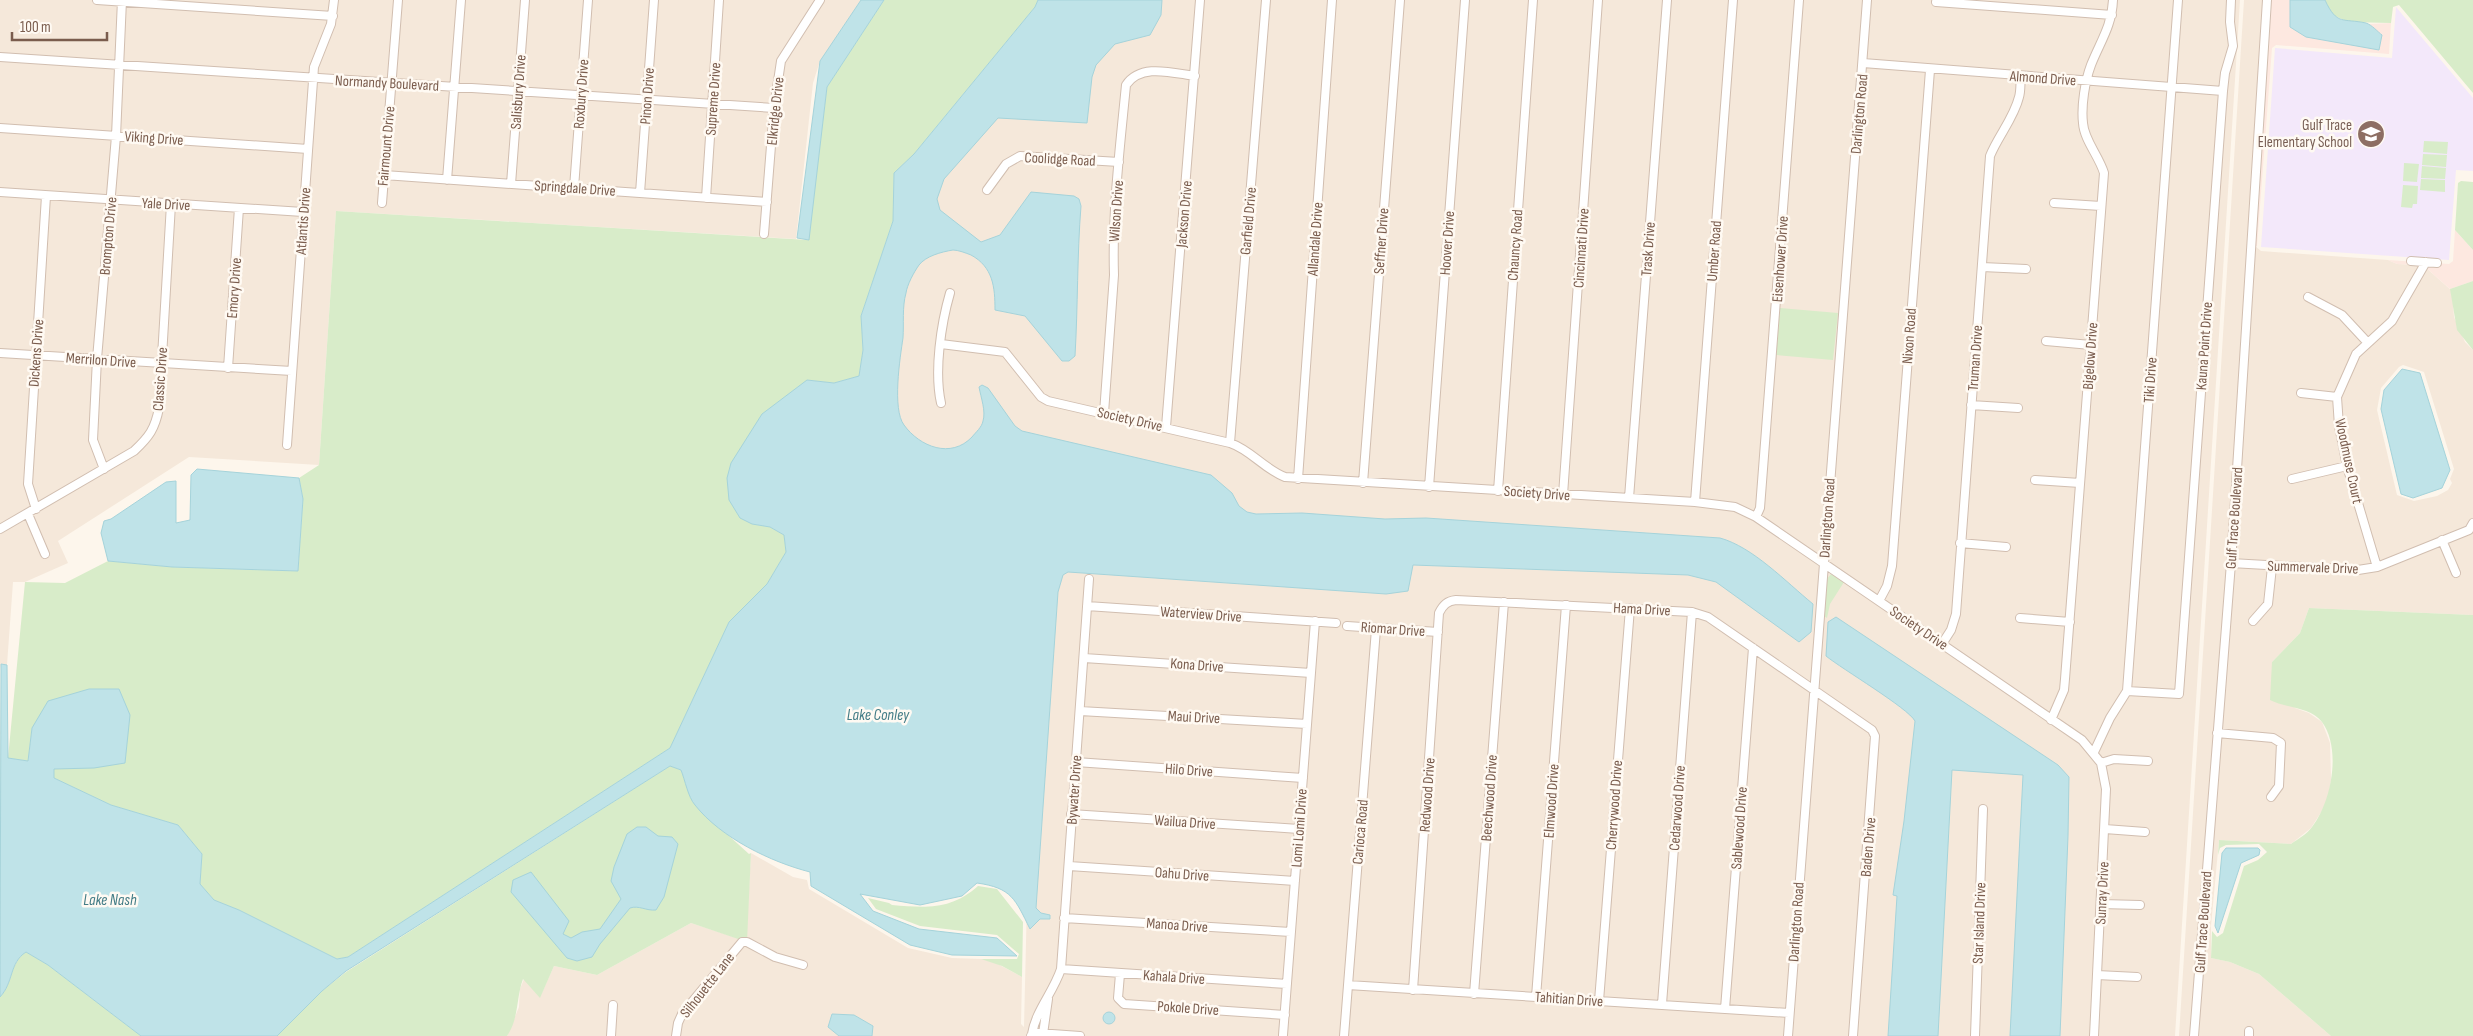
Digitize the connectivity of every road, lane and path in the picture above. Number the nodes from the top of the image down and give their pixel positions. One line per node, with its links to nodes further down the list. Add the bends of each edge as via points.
1 (97, 0): 25 (street)
2 (334, 0): 28 (street, Atlantis Drive)
3 (398, 0): 36 (street, Fairmount Drive)
4 (461, 0): 38 (street)
5 (525, 0): 40 (street, Salisbury Drive)
6 (588, 0): 42 (street, Roxbury Drive)
7 (654, 0): 43 (street, Pinon Drive)
8 (719, 0): 44 (street, Supreme Drive)
9 (820, 0): 45 (street, Elkridge Drive, via 781,62)
10 (1200, 0): 33 (street, Jackson Drive)
11 (1266, 0): 92 (street, Garfield Drive)
12 (1332, 0): 96 (street, Allandale Drive)
13 (1400, 0): 99 (street, Seffner Drive)
14 (1465, 0): 101 (street, Hoover Drive)
15 (1533, 0): 102 (street, Chauncy Road)
16 (1598, 0): 103 (street, Cincinnati Drive)
17 (1667, 0): 104 (street, Trask Drive)
18 (1732, 0): 105 (street, Umber Road)
19 (1799, 0): 108 (street, Eisenhower Drive, via 1762,488)
20 (1868, 0): 30 (street, Darlington Road)
21 (2113, 0): 27 (street, Bigelow Drive)
22 (2178, 0): 39 (street, Tiki Drive)
23 (2232, 0): 41 (street, Kauna Point Drive, via 2233,46)
24 (2268, 0): 116 (street, Gulf Trace Boulevard)
25 (122, 1): 28 (street); 31 (street, Brompton Drive)
26 (1936, 2): 27 (street)
27 (2112, 15): 37 (street, Bigelow Drive, via 2109,29 2090,66)
28 (333, 16): 35 (street, Atlantis Drive, via 314,66)
29 (0, 58): 31 (street, Normandy Boulevard)
30 (1863, 63): 32 (street, Almond Drive); 115 (street, Darlington Road)
31 (118, 65): 35 (street, Normandy Boulevard); 47 (street, Brompton Drive)
32 (1930, 70): 34 (street, Almond Drive); 121 (street, Nixon Road, via 1892,566)
33 (1195, 76): 49 (street, Wilson Drive, via 1145,71 1130,78 1126,85); 91 (street, Jackson Drive)
34 (2021, 77): 37 (street, Almond Drive); 71 (street, Truman Drive, via 2020,97 1990,156)
35 (313, 79): 36 (street, Normandy Boulevard); 48 (street, Atlantis Drive)
36 (392, 82): 38 (street, Normandy Boulevard); 50 (street, Fairmount Drive)
37 (2087, 82): 39 (street, Almond Drive); 64 (street, Bigelow Drive, via 2083,124 2104,173)
38 (454, 86): 40 (street, Normandy Boulevard); 51 (street)
39 (2171, 87): 41 (street, Almond Drive); 141 (street, Tiki Drive)
40 (518, 90): 42 (street, Normandy Boulevard); 52 (street, Salisbury Drive)
41 (2223, 90): 141 (street, Kauna Point Drive, via 2179,694)
42 (581, 95): 43 (street, Normandy Boulevard); 53 (street, Roxbury Drive)
43 (646, 99): 44 (street, Normandy Boulevard); 56 (street, Pinon Drive)
44 (713, 104): 45 (street, Normandy Boulevard); 58 (street, Supreme Drive)
45 (774, 108): 60 (street, Elkridge Drive)
46 (0, 128): 47 (street, Viking Drive)
47 (116, 136): 48 (street, Viking Drive); 59 (street, Brompton Drive)
48 (308, 149): 66 (street, Atlantis Drive)
49 (1119, 162): 54 (street, Coolidge Road, via 1020,156 1006,164); 90 (street, Wilson Drive)
50 (384, 175): 51 (street, Springdale Drive); 61 (street, Fairmount Drive)
51 (447, 180): 52 (street, Springdale Drive)
52 (511, 184): 53 (street, Springdale Drive)
53 (574, 188): 56 (street, Springdale Drive)
54 (988, 190)
55 (0, 192): 57 (street, Yale Drive)
56 (640, 193): 58 (street, Springdale Drive)
57 (46, 196): 59 (street, Yale Drive); 80 (street, Dickens Drive)
58 (706, 198): 60 (street, Springdale Drive)
59 (112, 200): 63 (street, Yale Drive); 81 (street, Brompton Drive)
60 (767, 202): 67 (street, Elkridge Drive)
61 (382, 203)
62 (2054, 203): 64 (street)
63 (171, 204): 65 (street, Yale Drive); 82 (street, Classic Drive)
64 (2102, 206): 78 (street, Bigelow Drive)
65 (239, 208): 66 (street, Yale Drive); 83 (street, Emory Drive)
66 (303, 212): 84 (street, Atlantis Drive)
67 (764, 234)
68 (2411, 261): 69 (street)
69 (2426, 262): 70 (street); 76 (street, Woodmuse Court, via 2392,321)
70 (2438, 263)
71 (1982, 267): 72 (street); 88 (street, Truman Drive)
72 (2026, 269)
73 (950, 293): 77 (street, via 944,312)
74 (2308, 297): 76 (street, via 2342,315)
75 (2046, 341): 78 (street)
76 (2368, 343): 86 (street, Woodmuse Court, via 2356,354)
77 (941, 344): 87 (street, via 937,387); 90 (street, Society Drive, via 1005,352 1041,397)
78 (2091, 345): 100 (street, Bigelow Drive)
79 (0, 353): 80 (street, Merrilon Drive)
80 (36, 355): 81 (street, Merrilon Drive); 106 (street, Dickens Drive, via 28,484)
81 (97, 360): 82 (street, Merrilon Drive); 95 (street, Brompton Drive, via 93,440)
82 (162, 364): 83 (street, Merrilon Drive); 95 (street, Classic Drive, via 156,425 134,451)
83 (228, 368): 84 (street, Merrilon Drive)
84 (292, 371): 93 (street, Atlantis Drive)
85 (2300, 393): 86 (street)
86 (2336, 397): 94 (street, Woodmuse Court)
87 (941, 403)
88 (1971, 405): 89 (street); 112 (street, Truman Drive)
89 (2018, 408)
90 (1104, 413): 91 (street, Society Drive)
91 (1166, 427): 92 (street, Society Drive)
92 (1230, 443): 96 (street, Society Drive, via 1247,450 1277,474)
93 (286, 445)
94 (2347, 466): 97 (street); 118 (street, Woodmuse Court)
95 (104, 469): 106 (street, Classic Drive)
96 (1298, 479): 99 (street, Society Drive)
97 (2292, 479)
98 (2035, 480): 100 (street)
99 (1363, 483): 101 (street, Society Drive)
100 (2080, 483): 131 (street, Bigelow Drive)
101 (1429, 486): 102 (street, Society Drive)
102 (1498, 491): 103 (street, Society Drive)
103 (1563, 495): 104 (street, Society Drive)
104 (1629, 498): 105 (street, Society Drive)
105 (1695, 502): 108 (street, Society Drive, via 1735,507)
106 (36, 509): 107 (street, Classic Drive)
107 (28, 514): 110 (street, Classic Drive); 114 (street)
108 (1756, 517): 115 (street, Society Drive)
109 (2473, 523): 111 (street, Summervale Drive, via 2469,530)
110 (0, 529)
111 (2442, 540): 118 (street, Summervale Drive); 119 (street)
112 (1960, 543): 113 (street); 136 (street, Truman Drive, via 1956,614)
113 (2006, 547)
114 (45, 554)
115 (1824, 563): 121 (street, Society Drive); 140 (street, Darlington Road)
116 (2231, 563): 117 (street, Summervale Drive); 145 (street, Gulf Trace Boulevard)
117 (2272, 567): 118 (street, Summervale Drive, via 2358,570); 130 (street, via 2268,604)
118 (2377, 567)
119 (2456, 573)
120 (1088, 580): 125 (street, Bywater Drive)
121 (1879, 601): 136 (street, Society Drive)
122 (1446, 602): 123 (street, Hama Drive); 135 (street, Redwood Drive, via 1439,613)
123 (1504, 602): 124 (street, Hama Drive); 171 (street, Beechwood Drive)
124 (1566, 605): 126 (street, Hama Drive); 173 (street, Elmwood Drive)
125 (1087, 606): 129 (street, Waterview Drive); 138 (street, Bywater Drive)
126 (1630, 608): 127 (street, Hama Drive); 174 (street, Cherrywood Drive)
127 (1692, 612): 137 (street, Hama Drive, via 1708,617); 175 (street, Cedarwood Drive)
128 (2020, 618): 131 (street)
129 (1315, 621): 132 (street); 139 (street, Lomi Lomi Drive)
130 (2253, 621)
131 (2070, 622): 143 (street, Bigelow Drive, via 2064,690)
132 (1336, 623)
133 (1347, 626): 134 (street, Riomar Drive)
134 (1376, 629): 135 (street, Riomar Drive); 169 (street, Carioca Road)
135 (1438, 632): 170 (street, Redwood Drive)
136 (1942, 644): 143 (street, Society Drive)
137 (1753, 648): 140 (street, Hama Drive); 177 (street, Sablewood Drive)
138 (1084, 658): 139 (street, Kona Drive); 142 (street, Bywater Drive)
139 (1311, 673): 144 (street, Lomi Lomi Drive)
140 (1814, 689): 178 (street, Darlington Road); 188 (street, Baden Drive, via 1872,730 1876,739)
141 (2127, 691): 146 (street, Tiki Drive)
142 (1080, 711): 144 (street, Maui Drive); 148 (street, Bywater Drive)
143 (2051, 720): 146 (street, Society Drive)
144 (1307, 724): 150 (street, Lomi Lomi Drive)
145 (2217, 733): 151 (street, via 2273,738 2281,743 2279,786); 191 (street, Gulf Trace Boulevard)
146 (2094, 752): 149 (street, Sunray Drive)
147 (2148, 761): 149 (street, via 2114,759)
148 (1076, 762): 150 (street, Hilo Drive); 153 (street, Bywater Drive)
149 (2101, 763): 155 (street, Sunray Drive, via 2106,789)
150 (1303, 778): 154 (street, Lomi Lomi Drive)
151 (2271, 797)
152 (1984, 809): 189 (street, Star Island Drive)
153 (1071, 814): 154 (street, Wailua Drive); 157 (street, Bywater Drive)
154 (1299, 829): 158 (street, Lomi Lomi Drive)
155 (2105, 829): 156 (street); 159 (street, Sunray Drive)
156 (2146, 832)
157 (1069, 866): 158 (street, Oahu Drive); 161 (street, Bywater Drive)
158 (1295, 881): 162 (street, Lomi Lomi Drive)
159 (2102, 904): 160 (street); 166 (street, Sunray Drive)
160 (2140, 904)
161 (1064, 918): 162 (street, Manoa Drive); 164 (street, Bywater Drive)
162 (1291, 932): 168 (street, Lomi Lomi Drive)
163 (803, 965): 184 (street, Silhouette Lane, via 742,942 682,1014)
164 (1061, 969): 165 (street, Kahala Drive); 172 (street, Bywater Drive)
165 (1120, 974): 168 (street, Kahala Drive); 179 (street, Pokole Drive, via 1118,998 1124,1004)
166 (2097, 974): 167 (street); 190 (street, Sunray Drive)
167 (2136, 977)
168 (1287, 984): 179 (street, Lomi Lomi Drive)
169 (1348, 985): 170 (street, Tahitian Drive); 186 (street, Carioca Road)
170 (1414, 990): 171 (street, Tahitian Drive)
171 (1474, 994): 173 (street, Tahitian Drive)
172 (1048, 997): 180 (street, Bywater Drive); 181 (street, Bywater Drive, via 1034,1022)
173 (1536, 997): 174 (street, Tahitian Drive)
174 (1599, 1001): 175 (street, Tahitian Drive)
175 (1662, 1004): 177 (street, Tahitian Drive)
176 (613, 1005): 183 (street)
177 (1725, 1009): 178 (street, Tahitian Drive)
178 (1789, 1013): 187 (street, Darlington Road)
179 (1285, 1014): 182 (street, Lomi Lomi Drive)
180 (1042, 1034): 181 (street); 185 (street)
181 (1032, 1035)
182 (1283, 1035)
183 (611, 1036)
184 (676, 1036)
185 (1080, 1036)
186 (1344, 1036)
187 (1788, 1036)
188 (1853, 1036)
189 (1975, 1036)
190 (2094, 1036)
191 (2194, 1036)

